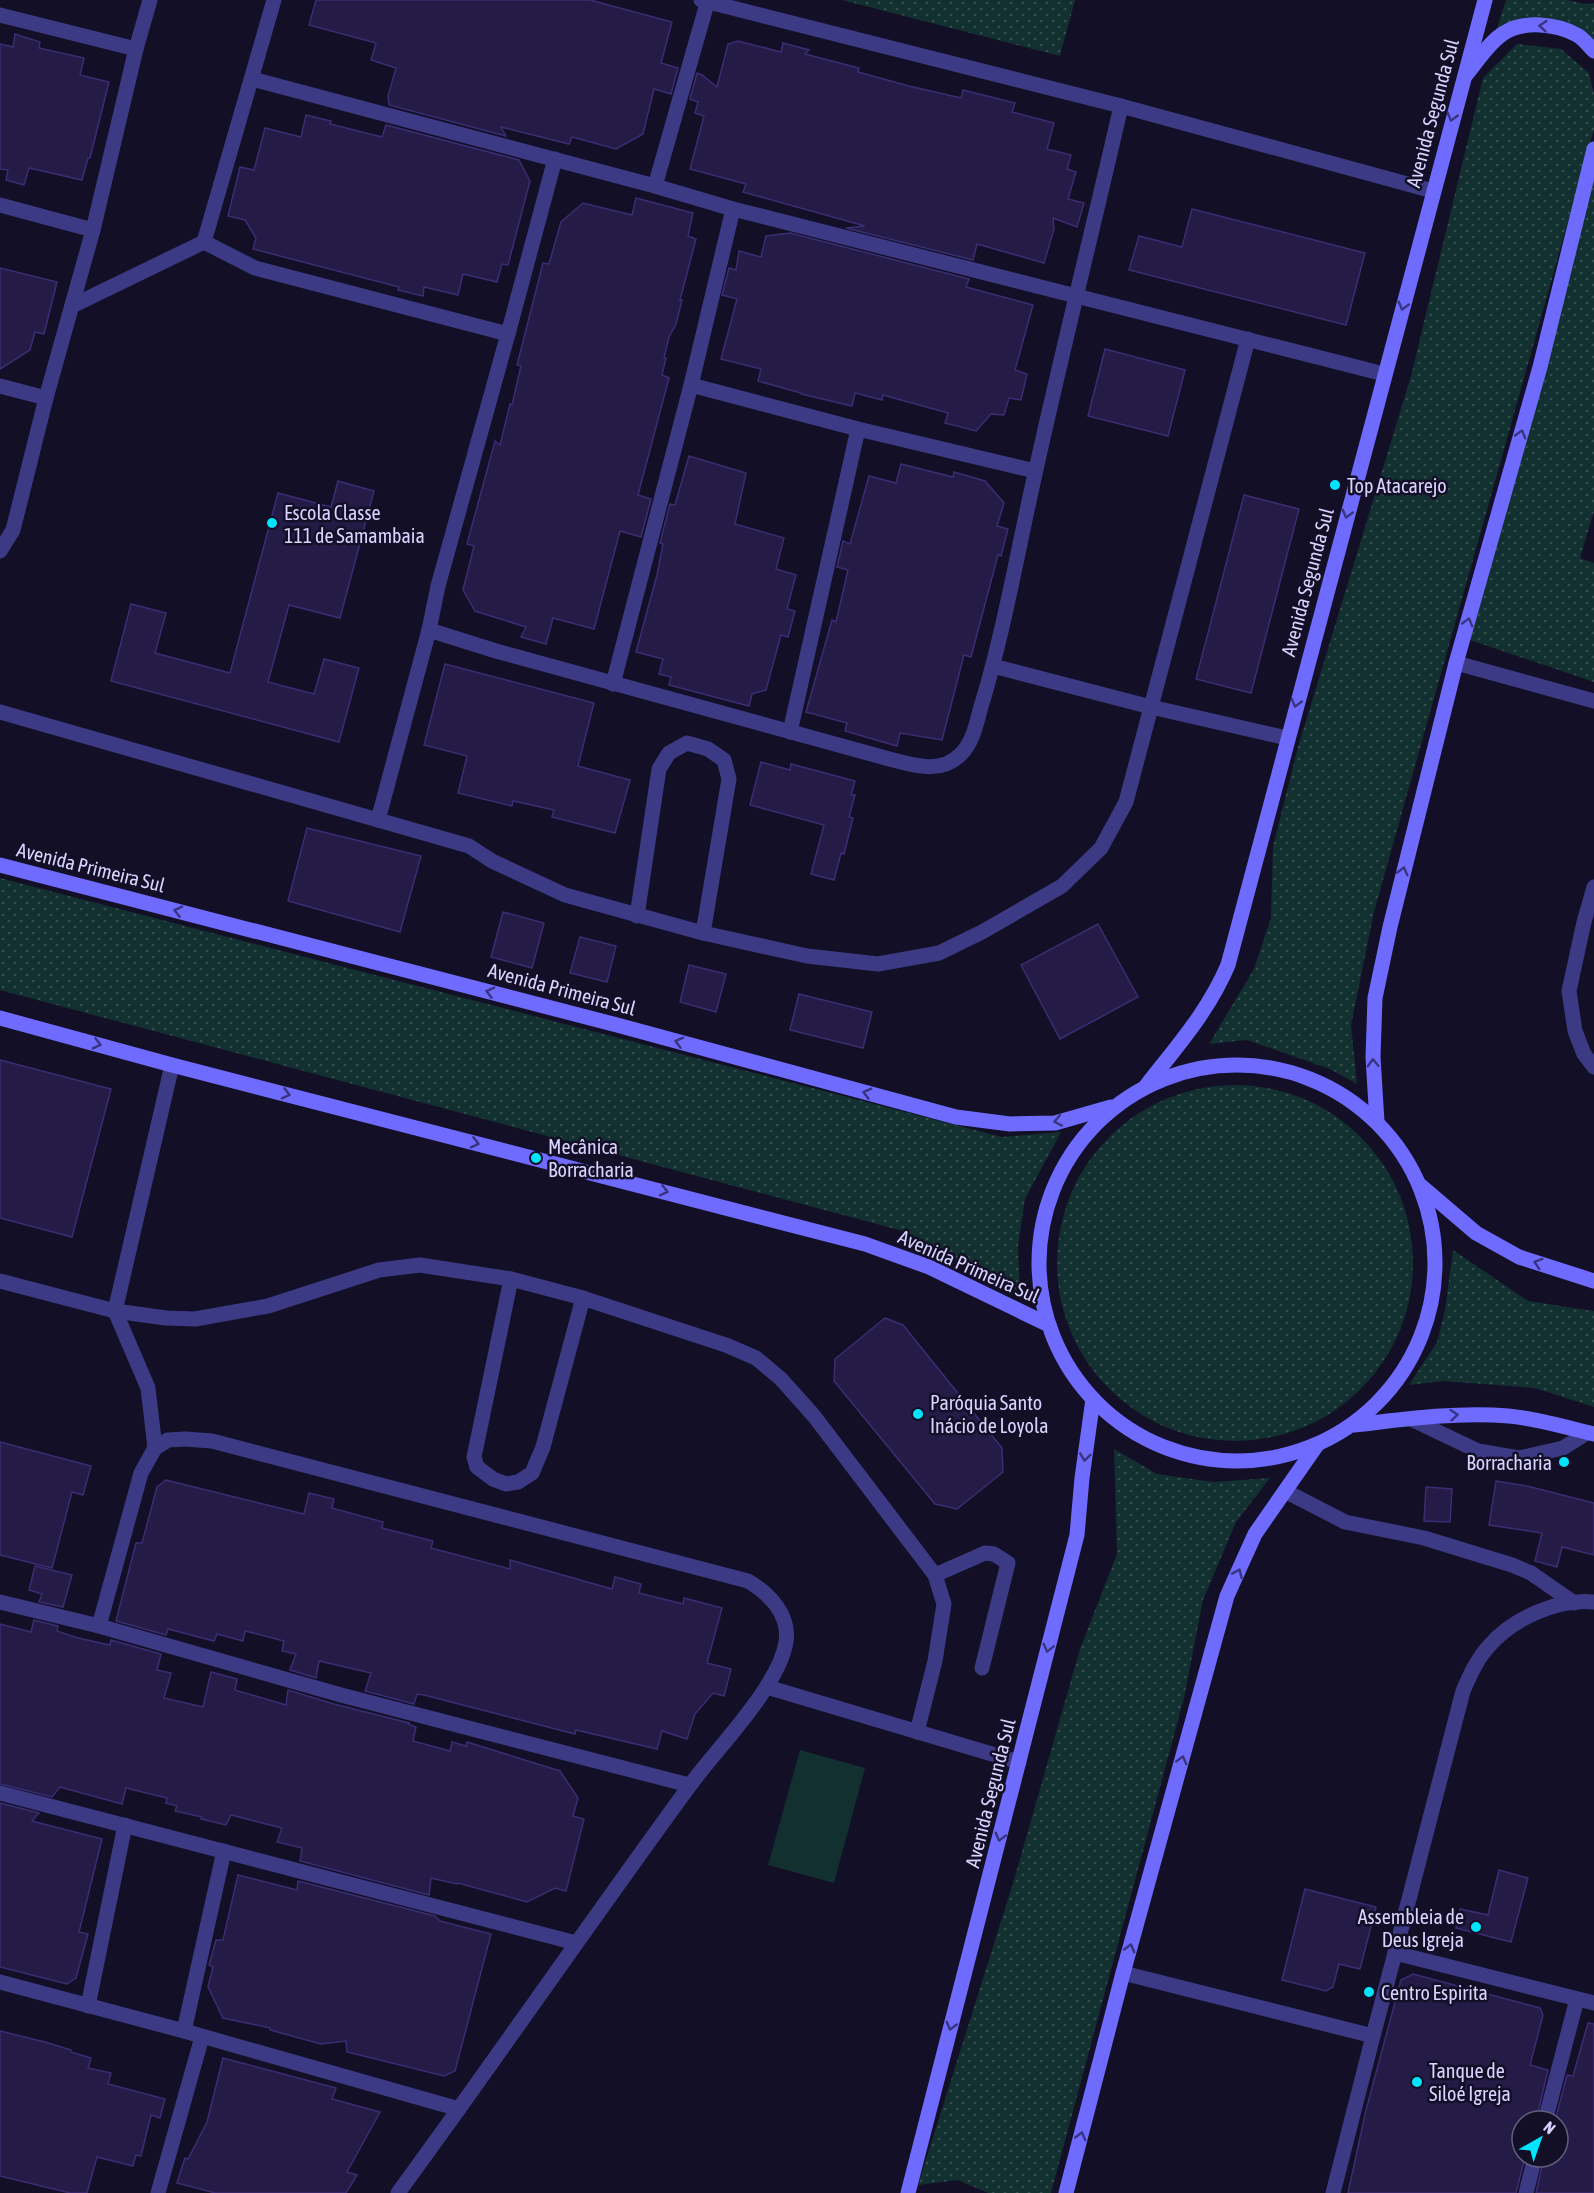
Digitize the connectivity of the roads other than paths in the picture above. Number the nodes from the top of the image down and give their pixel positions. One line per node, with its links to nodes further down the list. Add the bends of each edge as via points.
1 (150, 0): 6 (street)
2 (274, 0): 8 (street)
3 (1485, 0): 9 (main road, Avenida Segunda Sul)
4 (705, 1): 10 (street); 13 (street)
5 (0, 15): 6 (street)
6 (136, 49): 17 (street)
7 (1594, 51): 9 (main road, one-way to 9, via 1578,35 1552,26 1521,27 1504,33)
8 (252, 79): 12 (street); 18 (street)
9 (1462, 81): 14 (main road, Avenida Segunda Sul, one-way to 14)
10 (1121, 106): 14 (street); 19 (street)
11 (1594, 149): 31 (main road, one-way to 11, via 1540,367)
12 (555, 159): 13 (street); 21 (street)
13 (655, 186): 16 (street)
14 (1433, 191): 23 (main road, Avenida Segunda Sul, one-way to 23)
15 (0, 205): 17 (street)
16 (733, 209): 19 (street); 24 (street)
17 (93, 230): 20 (street)
18 (204, 242): 20 (street); 21 (street, via 255,268)
19 (1077, 297): 22 (street); 28 (street)
20 (72, 306): 26 (street)
21 (508, 334): 30 (street)
22 (1248, 339): 23 (street); 35 (street)
23 (1384, 374): 38 (main road, Avenida Segunda Sul, one-way to 38)
24 (691, 385): 27 (street); 33 (street)
25 (0, 386): 26 (street)
26 (46, 398): 29 (street, via 14,530)
27 (858, 429): 28 (street); 37 (street)
28 (1035, 471): 32 (street)
29 (0, 551)
30 (429, 630): 33 (street); 39 (street)
31 (1456, 663): 34 (street); 49 (main road, one-way to 31, via 1375,998)
32 (993, 666): 35 (street); 37 (street, via 970,743 949,764 918,766)
33 (613, 684): 37 (street)
34 (1594, 701)
35 (1151, 707): 38 (street); 43 (street, via 1126,802 1101,848 1062,886 982,932 939,953 878,964 807,956)
36 (0, 712): 39 (street)
37 (790, 732)
38 (1287, 738): 47 (main road, Avenida Segunda Sul, via 1228,965 1204,1012)
39 (378, 820): 42 (street, via 469,846 565,895)
40 (0, 865): 48 (main road, Avenida Primeira Sul, one-way to 40, via 1055,1123 1010,1124 956,1117)
41 (1594, 887): 46 (street, via 1569,991 1575,1031)
42 (637, 916): 43 (street); 43 (street, via 659,769 669,753 687,743 708,749 724,760 729,779)
43 (703, 933)
44 (0, 1018): 45 (main road, Avenida Primeira Sul, one-way to 45)
45 (172, 1065): 55 (street); 56 (main road, Avenida Primeira Sul, one-way to 56, via 865,1244 928,1267)
46 (1594, 1067)
47 (1146, 1086): 48 (main road); 49 (main road, via 1207,1066 1272,1068 1329,1086)
48 (1114, 1106): 56 (main road, via 1079,1143 1053,1187 1041,1232 1039,1279)
49 (1377, 1122): 50 (main road, via 1402,1152)
50 (1421, 1186): 53 (main road, one-way to 50, via 1519,1257 1476,1233); 59 (main road, via 1435,1240 1434,1295 1419,1345 1392,1389)
51 (511, 1279): 54 (street); 54 (street, via 474,1457 477,1467 506,1484 532,1473 543,1447); 55 (street, via 420,1265 379,1270 268,1306 223,1316 166,1318)
52 (0, 1281): 55 (street)
53 (1594, 1281)
54 (583, 1298): 64 (street, via 756,1358 814,1416)
55 (115, 1311): 62 (street, via 148,1388)
56 (1049, 1325): 57 (main road, via 1067,1365)
57 (1093, 1399): 61 (main road, via 1131,1430 1174,1451 1222,1461 1270,1459); 72 (main road, Avenida Segunda Sul, one-way to 72, via 1077,1535)
58 (1412, 1419): 59 (main road); 60 (main road, one-way to 60, via 1495,1415); 60 (street, via 1478,1451 1519,1458 1563,1448)
59 (1354, 1425): 61 (main road)
60 (1591, 1433)
61 (1317, 1445): 63 (main road)
62 (155, 1448): 68 (street, via 141,1473); 70 (street, via 168,1440 212,1442 748,1581 774,1602 786,1625 782,1657)
63 (1285, 1491): 67 (street, via 1345,1522 1424,1538 1512,1565); 79 (main road, one-way to 63, via 1227,1596 1255,1534)
64 (935, 1575): 69 (street, via 985,1553 1008,1563); 71 (street, via 944,1604)
65 (0, 1602): 68 (street)
66 (1594, 1602): 67 (street)
67 (1574, 1603): 78 (street, via 1542,1611 1507,1629 1489,1646 1473,1670 1464,1691)
68 (99, 1626): 73 (street, via 341,1695)
69 (982, 1668)
70 (767, 1687): 71 (street); 73 (street)
71 (917, 1732): 72 (street)
72 (1020, 1762): 92 (main road, Avenida Segunda Sul, one-way to 92)
73 (689, 1785): 77 (street)
74 (0, 1793): 75 (street)
75 (125, 1825): 76 (street); 83 (street)
76 (224, 1851): 77 (street); 84 (street)
77 (576, 1943): 87 (street)
78 (1395, 1953): 81 (street); 85 (street)
79 (1123, 1973): 85 (street); 93 (main road, one-way to 79)
80 (0, 1982): 83 (street)
81 (1577, 1999): 82 (street); 88 (street)
82 (1594, 2003)
83 (88, 2006): 84 (street)
84 (184, 2031): 86 (street)
85 (1373, 2036): 94 (street)
86 (202, 2037): 87 (street); 90 (street)
87 (459, 2109): 91 (street)
88 (1548, 2109)
89 (1532, 2169): 95 (street)
90 (158, 2193)
91 (398, 2193)
92 (908, 2193)
93 (1066, 2193)
94 (1333, 2193)
95 (1526, 2193)

